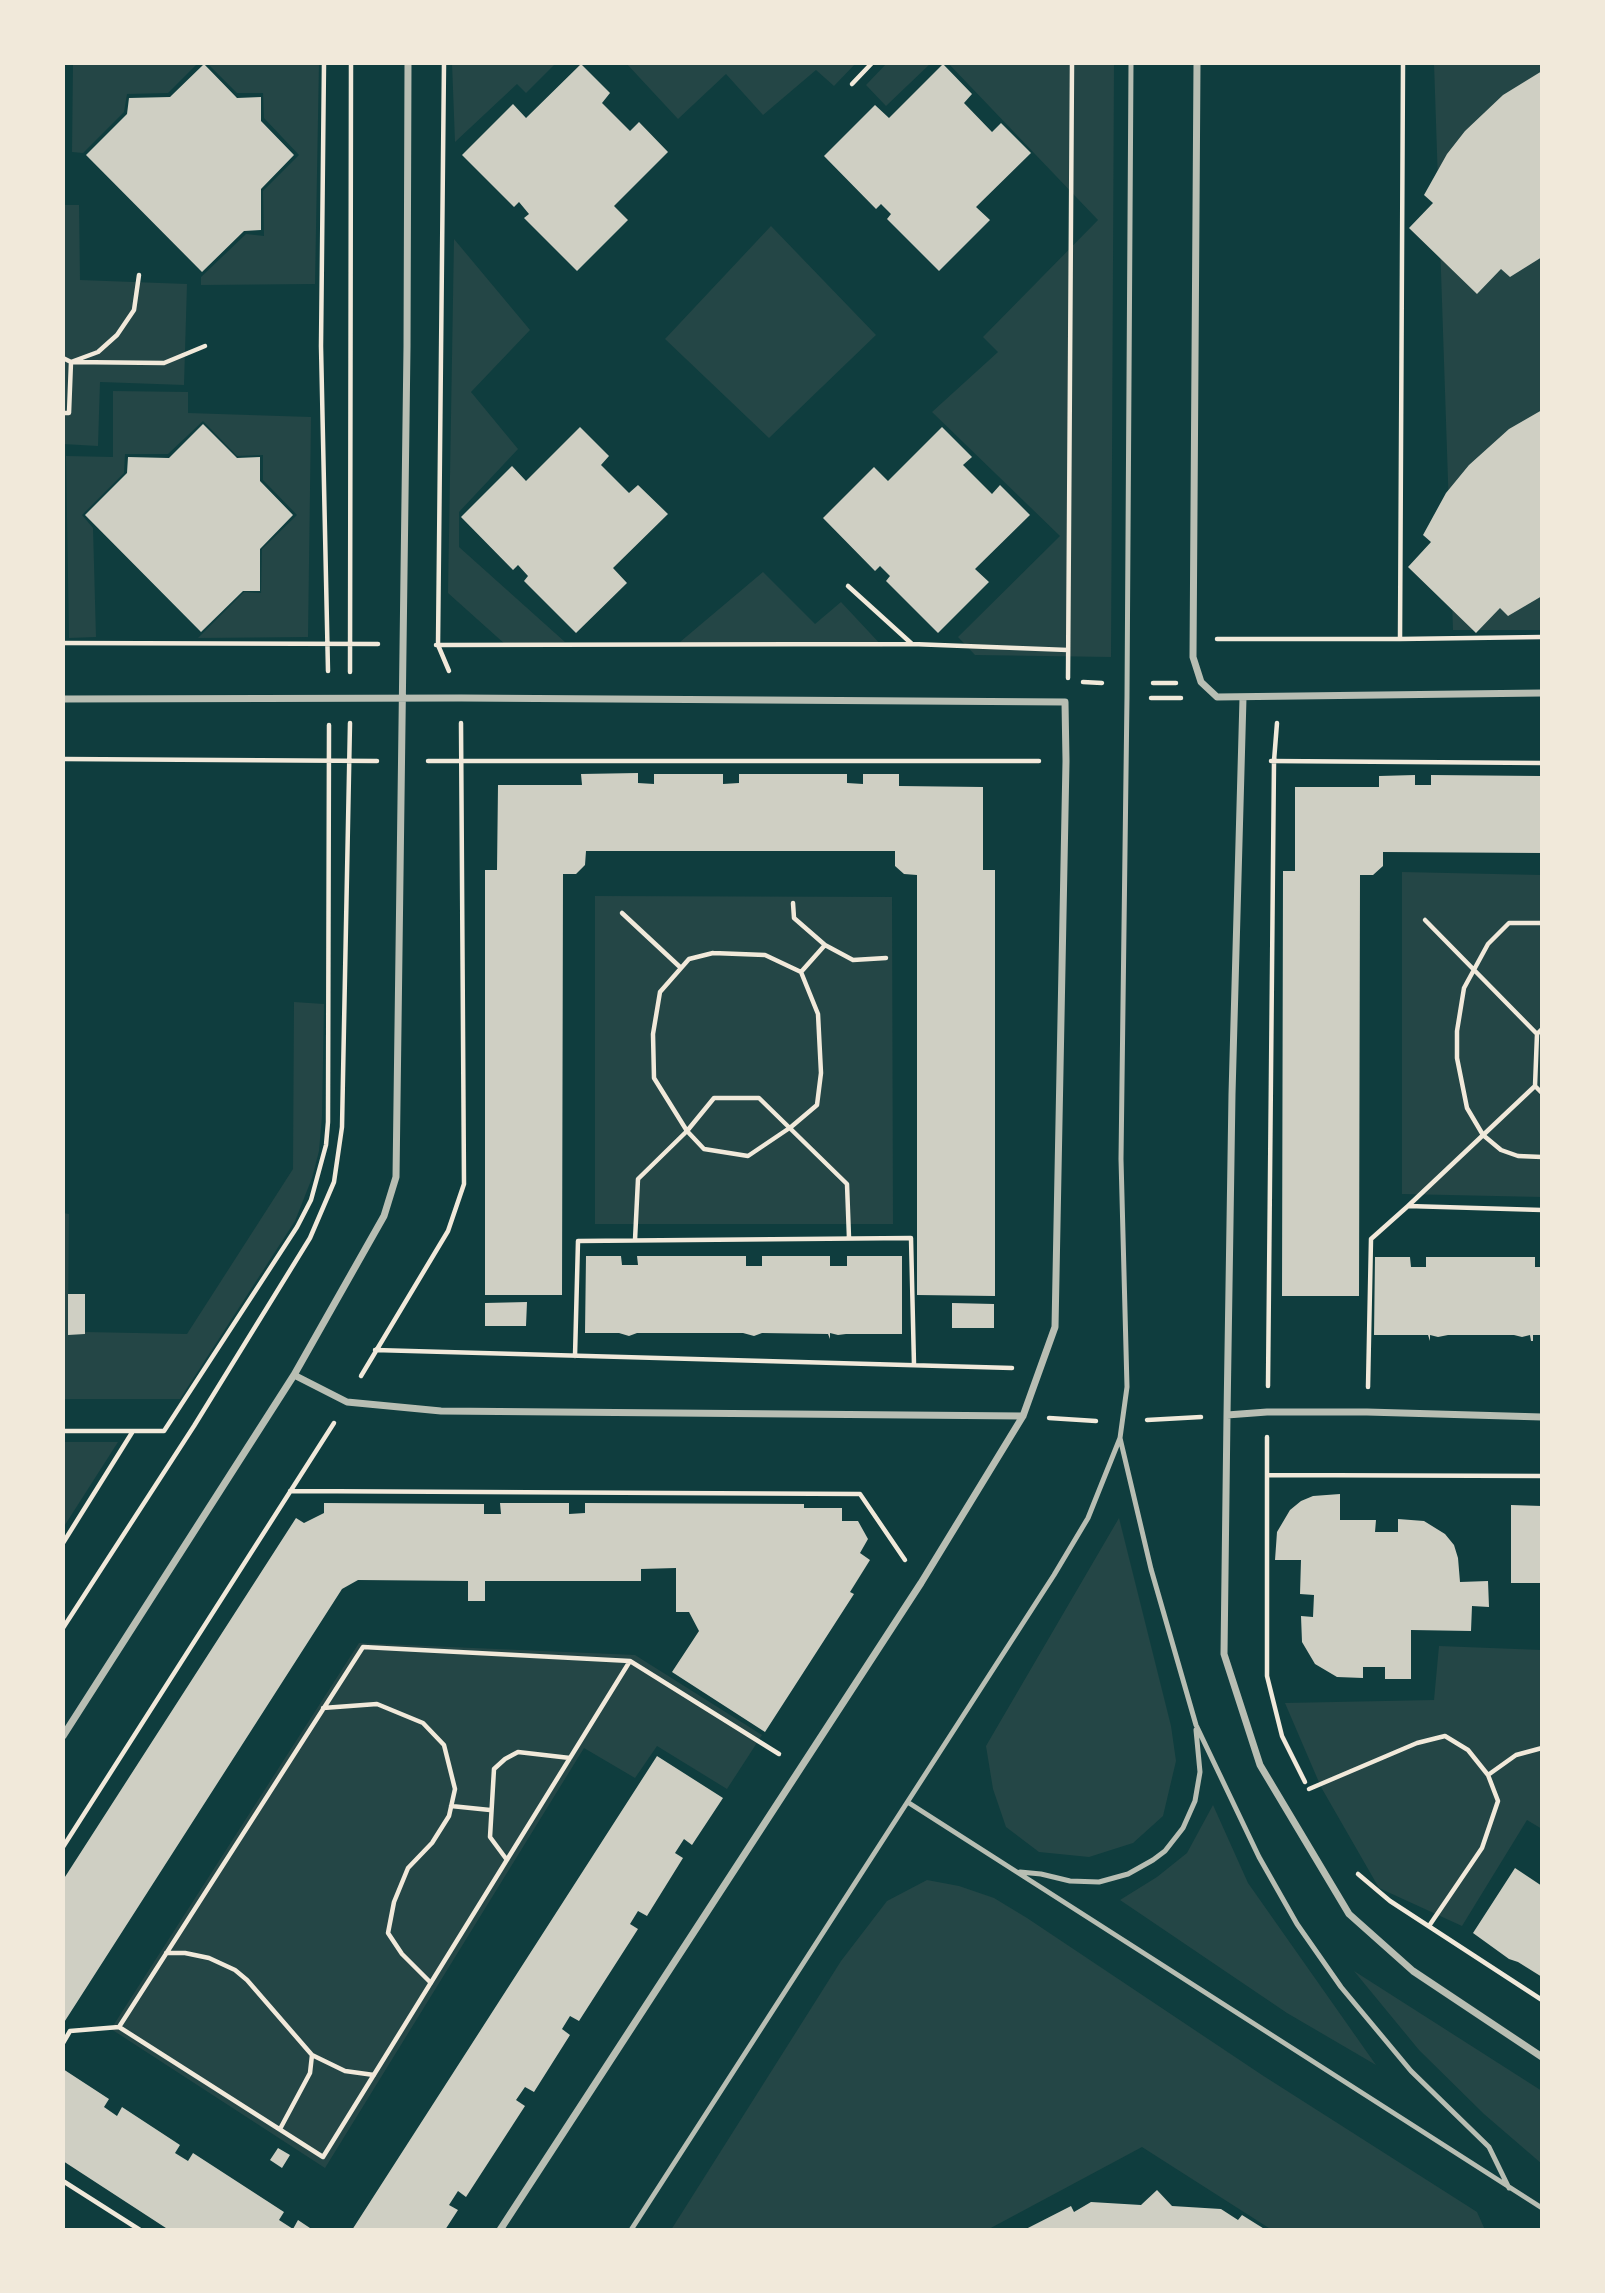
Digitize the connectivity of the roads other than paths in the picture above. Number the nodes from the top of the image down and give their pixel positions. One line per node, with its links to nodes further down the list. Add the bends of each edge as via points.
1 (408, 63): 7 (street)
2 (1131, 63): 12 (lane, via 1121,1159 1127,1387)
3 (1197, 63): 5 (street, via 1194,657 1201,682 1217,697)
4 (1542, 693): 5 (street)
5 (1243, 698): 9 (street)
6 (63, 699): 7 (street)
7 (401, 699): 8 (street, via 396,1177 384,1216); 10 (street, via 1065,702 1055,1327)
8 (294, 1375): 10 (street, via 347,1402 441,1411); 14 (street)
9 (1227, 1415): 11 (street, via 1367,1412); 17 (street, via 1224,1654 1260,1765 1349,1914 1413,1971)
10 (1023, 1416): 20 (street, via 921,1583)
11 (1542, 1417)
12 (1120, 1438): 13 (lane); 15 (lane, via 1088,1518)
13 (1195, 1725): 16 (lane, via 1200,1772 1195,1801 1183,1828 1159,1855 1128,1874 1099,1882); 18 (lane, via 1297,1924 1340,1987 1411,2071 1489,2147)
14 (63, 1736)
15 (909, 1803): 16 (lane); 21 (lane)
16 (1016, 1872): 18 (lane)
17 (1542, 2057)
18 (1509, 2188): 19 (lane)
19 (1542, 2208)
20 (500, 2230)
21 (631, 2230)

